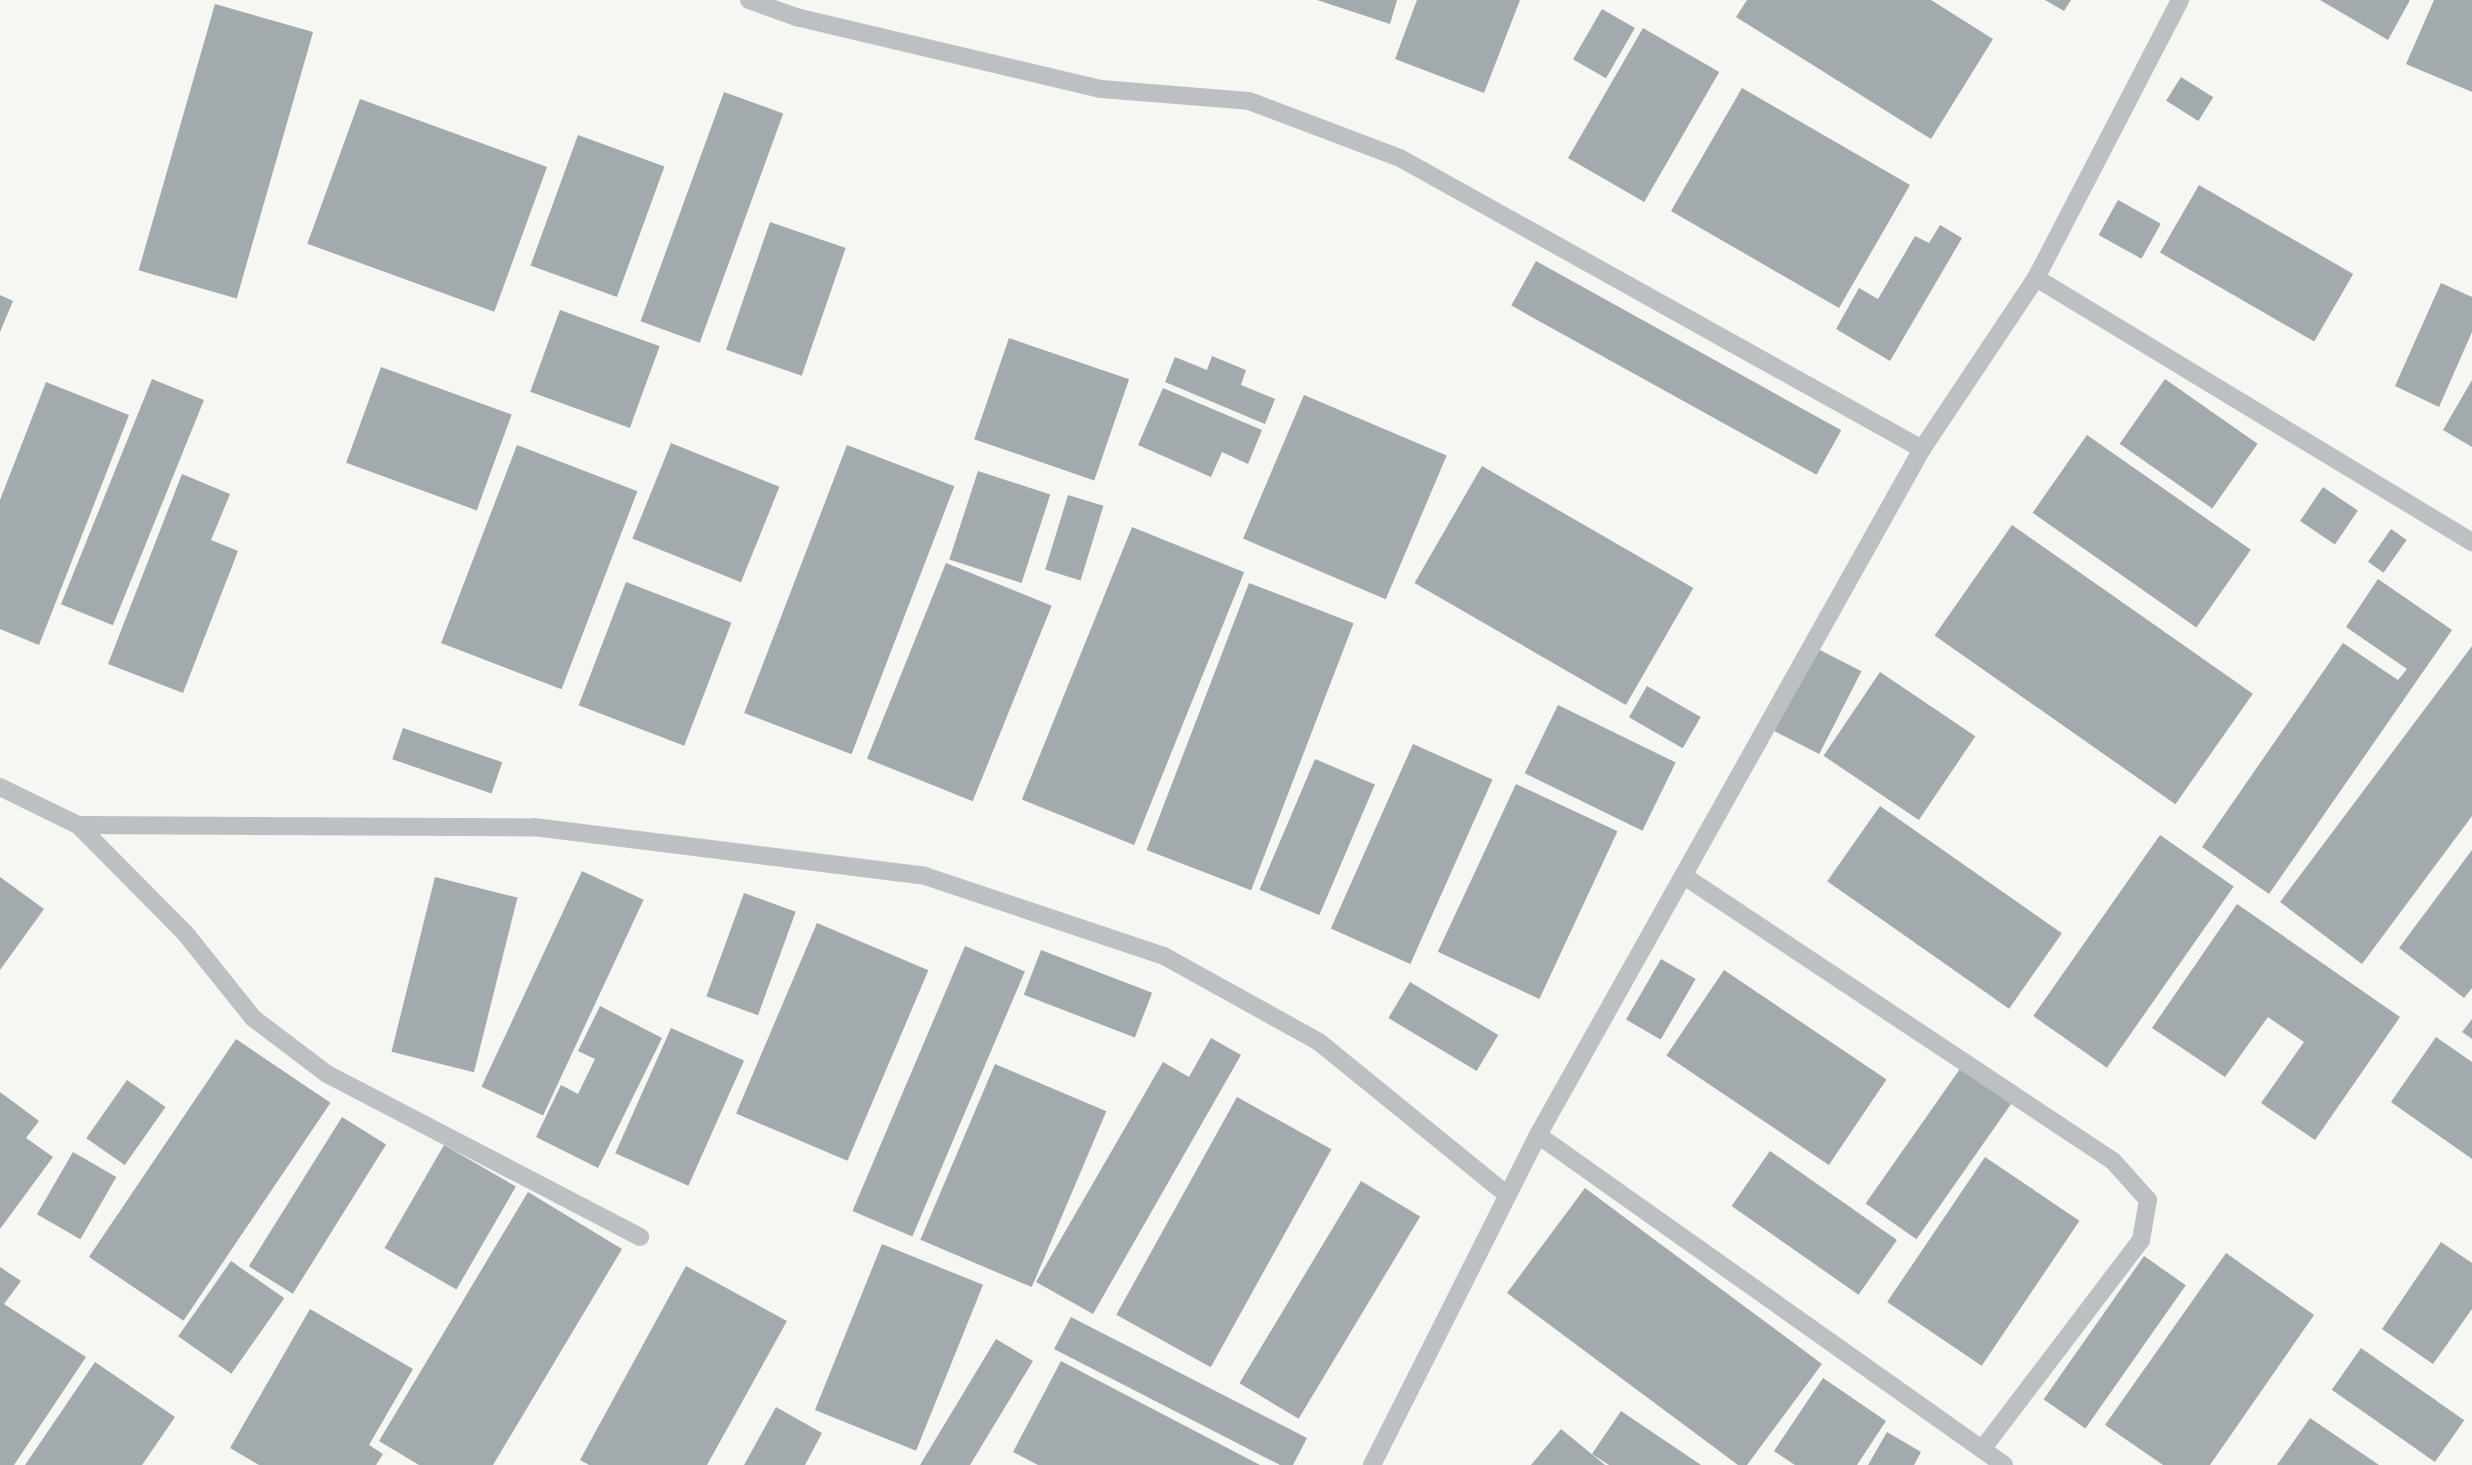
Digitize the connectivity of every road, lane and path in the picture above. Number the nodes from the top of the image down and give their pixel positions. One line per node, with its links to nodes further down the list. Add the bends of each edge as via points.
1 (749, 0): 4 (street, via 1101,89 1249,101 1400,158)
2 (2180, 0): 3 (street)
3 (2036, 278): 4 (street); 5 (street)
4 (1922, 449): 8 (street)
5 (2472, 542)
6 (0, 788): 7 (street)
7 (78, 825): 10 (street, via 534,827 925,876 1164,956 1318,1042); 11 (street, via 185,933 253,1018 327,1074)
8 (1684, 876): 9 (street); 12 (street, via 2113,1160 2148,1200 2141,1240)
9 (1538, 1134): 10 (street); 12 (street)
10 (1507, 1196): 13 (street)
11 (640, 1237)
12 (1983, 1448): 14 (street)
13 (1372, 1465)
14 (2004, 1465)

